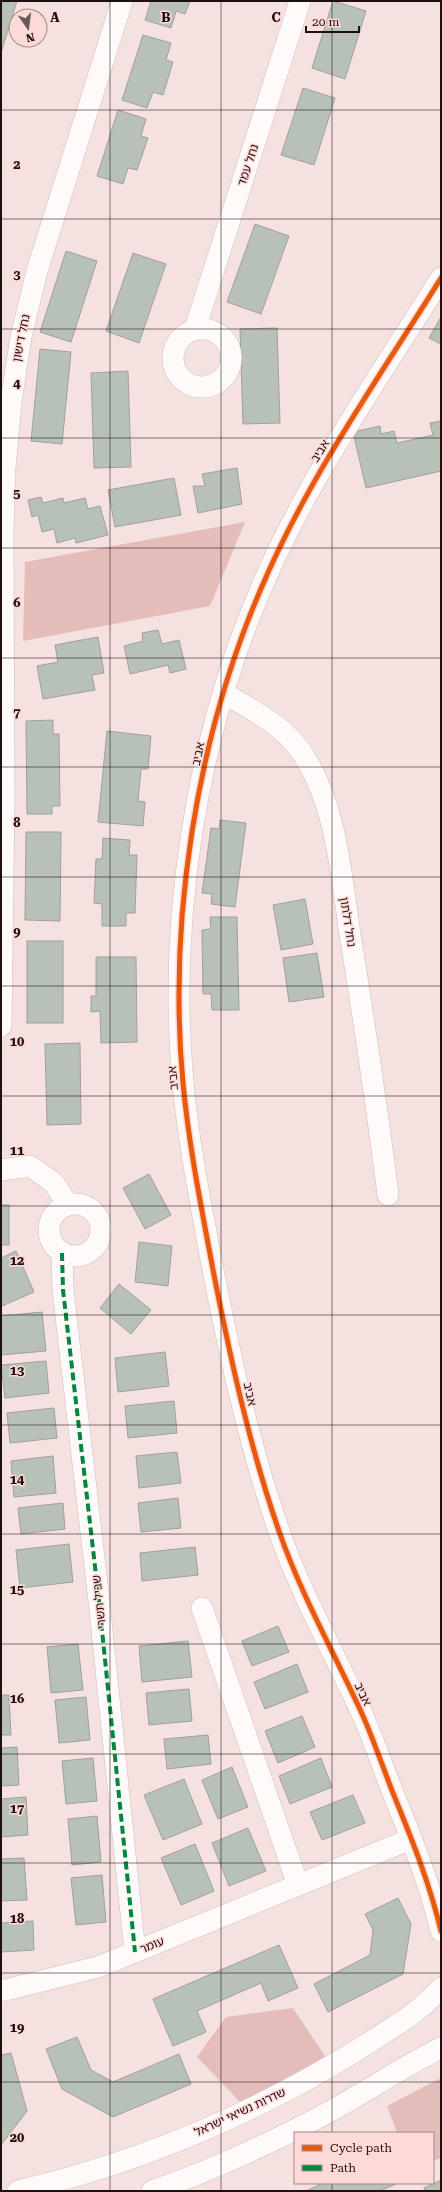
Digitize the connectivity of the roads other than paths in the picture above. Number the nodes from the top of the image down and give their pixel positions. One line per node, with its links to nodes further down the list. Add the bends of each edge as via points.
1 (122, 1): 6 (street, נחל דישון, via 37,271 21,337 10,402 3,521 4,814)
2 (300, 1): 4 (street, נחל עמד)
3 (441, 278): 5 (street, אביב, via 319,471 286,531 258,595)
4 (195, 329)
5 (224, 693): 8 (street, נחל דלתון, via 267,718 292,740 314,773 323,794 331,820 347,916); 12 (street, אביב, via 198,802 187,873 181,945 181,1045 191,1149 227,1336 265,1489 291,1565 364,1718)
6 (1, 1026)
7 (1, 1170): 9 (street, via 30,1166 54,1183)
8 (388, 1195)
9 (68, 1205): 10 (street, via 54,1215 49,1232 51,1240); 10 (street, via 76,1204 92,1211 100,1225 101,1234 94,1248 87,1253 79,1256)
10 (62, 1253): 16 (street, שביל תשרי, via 63,1290 99,1601)
11 (202, 1608): 13 (street)
12 (411, 1839): 13 (street, עומר); 14 (street, אביב)
13 (298, 1885): 16 (street, עומר)
14 (436, 1902): 15 (street, אביב)
15 (441, 1931)
16 (135, 1952): 18 (street, עומר, via 98,1967)
17 (441, 1988): 20 (street, שדרות נשיאי ישראל, via 429,2002 409,2017 318,2074 233,2117 144,2155)
18 (1, 1991)
19 (441, 2048): 21 (street, via 328,2113 258,2148 197,2176)
20 (18, 2191)
21 (152, 2191)

